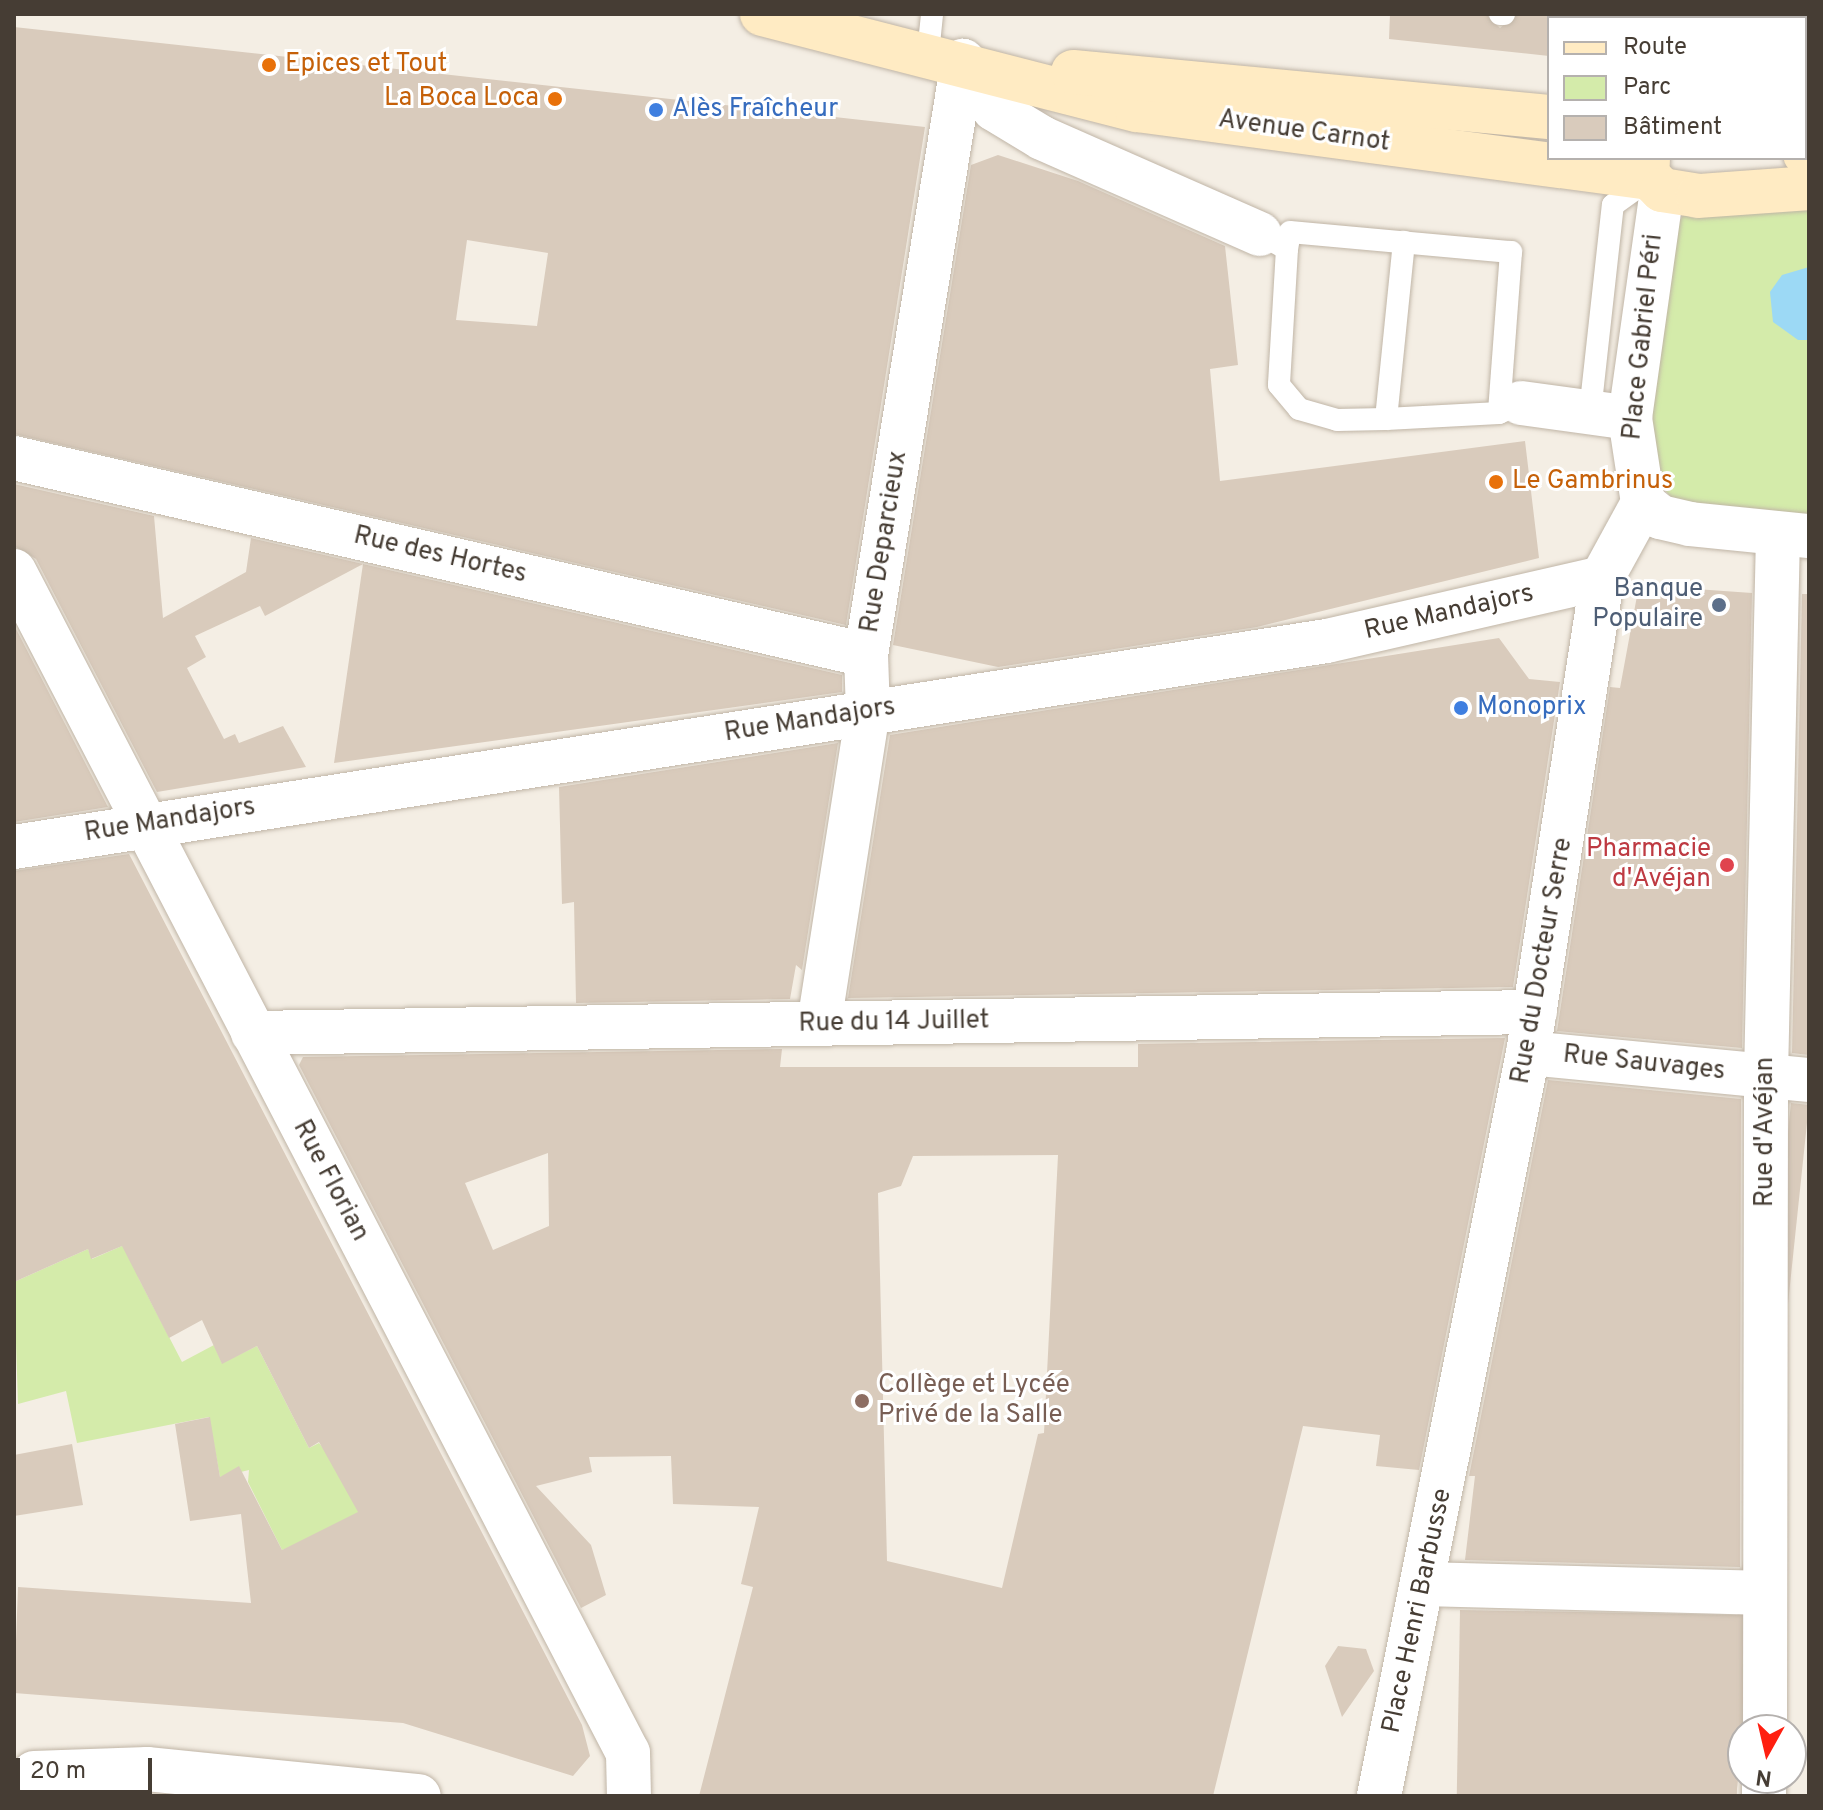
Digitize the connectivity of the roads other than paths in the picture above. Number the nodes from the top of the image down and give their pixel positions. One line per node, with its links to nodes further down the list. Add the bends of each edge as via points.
1 (762, 14): 2 (main road, Avenue Carnot)
2 (941, 43): 3 (main road, Avenue Carnot); 4 (main road, Avenue Carnot, via 1047,92 1137,110); 6 (street, via 994,109 1042,138); 16 (street, Rue Deparcieux)
3 (1547, 117)
4 (1653, 175): 5 (main road, Avenue Carnot, via 1698,196); 9 (street, Place Gabriel Péri)
5 (1809, 188)
6 (1273, 242): 7 (lane, via 1290,232); 10 (lane, via 1279,385 1299,409 1337,420)
7 (1404, 242): 8 (lane, via 1511,252); 10 (lane)
8 (1510, 408): 9 (street); 10 (lane)
9 (1610, 415): 12 (street, Place Gabriel Péri)
10 (1386, 419)
11 (14, 458): 16 (street, Rue des Hortes)
12 (1643, 503): 13 (street, via 1660,517 1690,524); 15 (street, Rue du Docteur Serre)
13 (1793, 535): 23 (street, Rue d'Avéjan)
14 (14, 571): 18 (street, Rue Florian)
15 (1602, 578): 17 (street, Rue Mandajors, via 1327,641); 22 (street, Rue du Docteur Serre)
16 (866, 655): 17 (street, Rue Deparcieux)
17 (868, 712): 18 (street, Rue Mandajors); 20 (street, Rue Deparcieux)
18 (146, 824): 19 (street, Rue Mandajors); 21 (street, Rue Florian)
19 (14, 847)
20 (819, 1024): 21 (street, Rue du 14 Juillet); 22 (street, Rue du 14 Juillet)
21 (253, 1033): 31 (street, Rue Florian, via 628,1753)
22 (1531, 1033): 23 (street, Rue Sauvages); 25 (street, Rue du Docteur Serre)
23 (1766, 1076): 24 (street, Rue Sauvages); 27 (street, Rue d'Avéjan)
24 (1809, 1080)
25 (1456, 1426): 26 (street, Place Henri Barbusse)
26 (1425, 1584): 27 (street); 32 (street, Place Henri Barbusse)
27 (1765, 1593): 28 (street, Rue d'Avéjan)
28 (1765, 1714)
29 (27, 1770): 30 (street, via 147,1769)
30 (419, 1796)
31 (629, 1796)
32 (1379, 1796)

